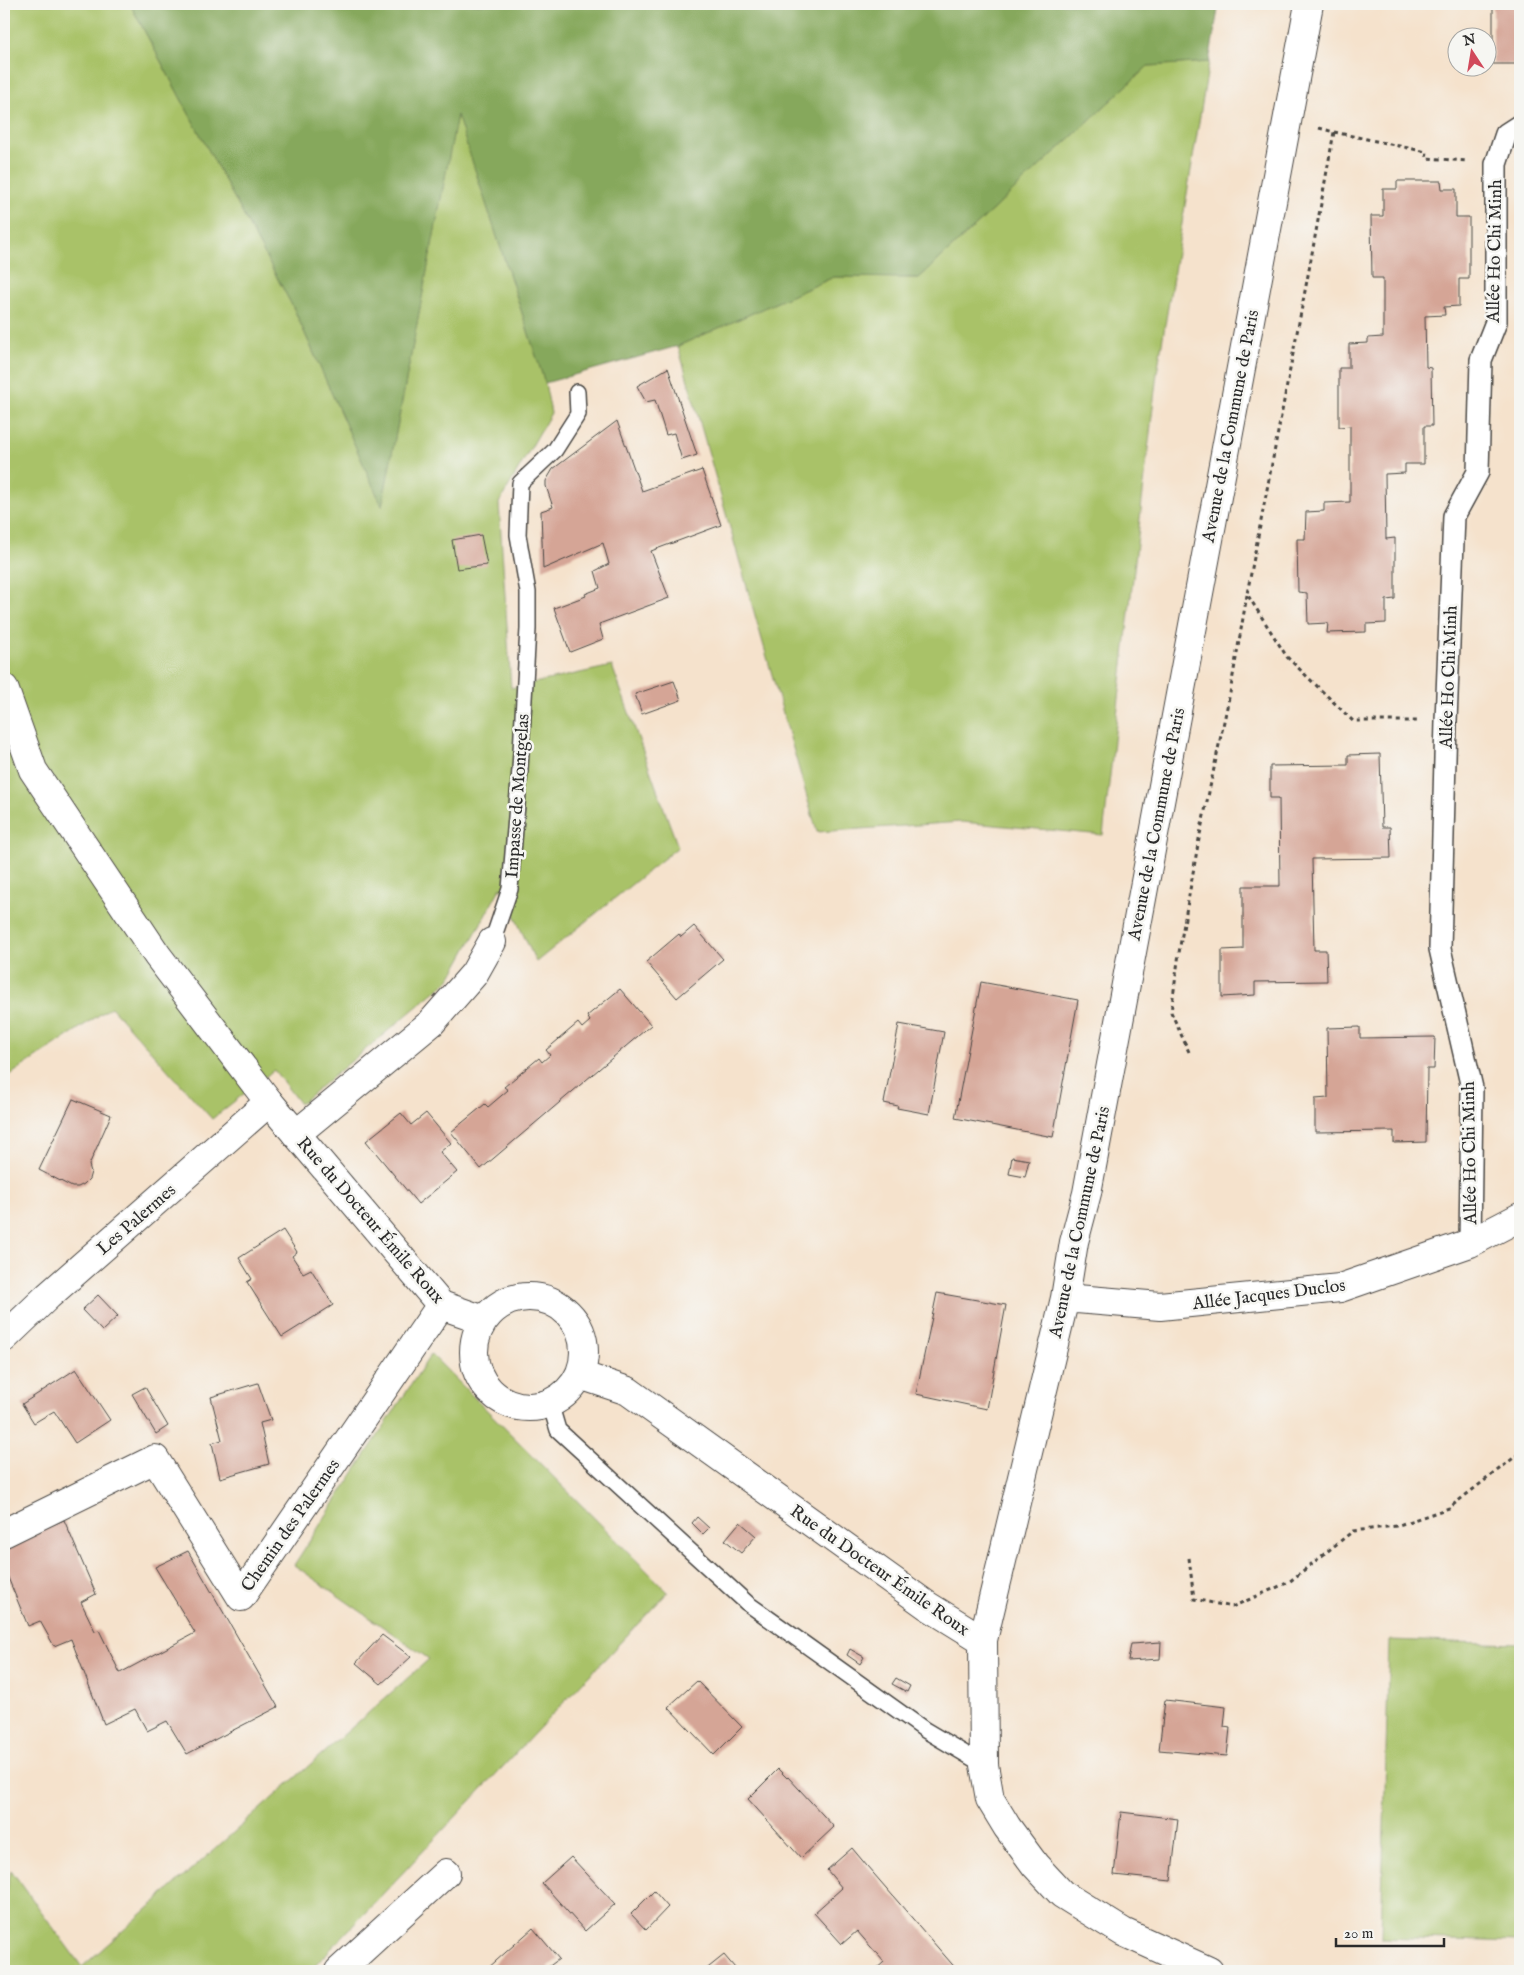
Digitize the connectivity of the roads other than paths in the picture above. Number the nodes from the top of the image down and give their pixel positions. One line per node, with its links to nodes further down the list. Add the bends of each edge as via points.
1 (1309, 4): 10 (street, Avenue de la Commune de Paris)
2 (1520, 125): 9 (street, Allée Ho Chi Minh, via 1506,134 1496,164 1496,322 1481,360 1478,472 1454,516 1440,949 1472,1088)
3 (577, 392): 5 (lane, Impasse de Montgelas, via 578,414 555,450 520,483 518,535 528,592 528,629 520,769 510,889)
4 (4, 688): 6 (street, Rue du Docteur Émile Roux, via 33,770 157,955)
5 (492, 942): 7 (street, Impasse de Montgelas, via 474,974 431,1023)
6 (270, 1102): 7 (street, Rue du Docteur Émile Roux); 13 (street, Les Palermes)
7 (296, 1134): 11 (street, Rue du Docteur Émile Roux)
8 (1520, 1217): 9 (street, Allée Jacques Duclos)
9 (1470, 1243): 10 (street, Allée Jacques Duclos, via 1340,1288 1160,1306)
10 (1065, 1298): 17 (street, Avenue de la Commune de Paris)
11 (441, 1305): 12 (street, Rue du Docteur Émile Roux); 16 (street, Chemin des Palermes, via 240,1597 155,1459)
12 (484, 1320): 14 (street, via 498,1306 518,1298 537,1297 561,1306 575,1319 583,1338 585,1357); 15 (street, via 475,1340 474,1359 481,1378 492,1393 505,1402 524,1407)
13 (4, 1338)
14 (580, 1375): 15 (street, via 566,1393); 17 (street, Rue du Docteur Émile Roux, via 628,1391 928,1606)
15 (550, 1403): 18 (lane, via 558,1430 747,1603 925,1730)
16 (4, 1533)
17 (983, 1640): 18 (street, Rue du Docteur Émile Roux)
18 (984, 1765): 21 (street, Rue du Docteur Émile Roux, via 990,1800 1035,1865 1062,1894 1123,1932)
19 (446, 1873): 20 (street)
20 (339, 1971)
21 (1208, 1971)

